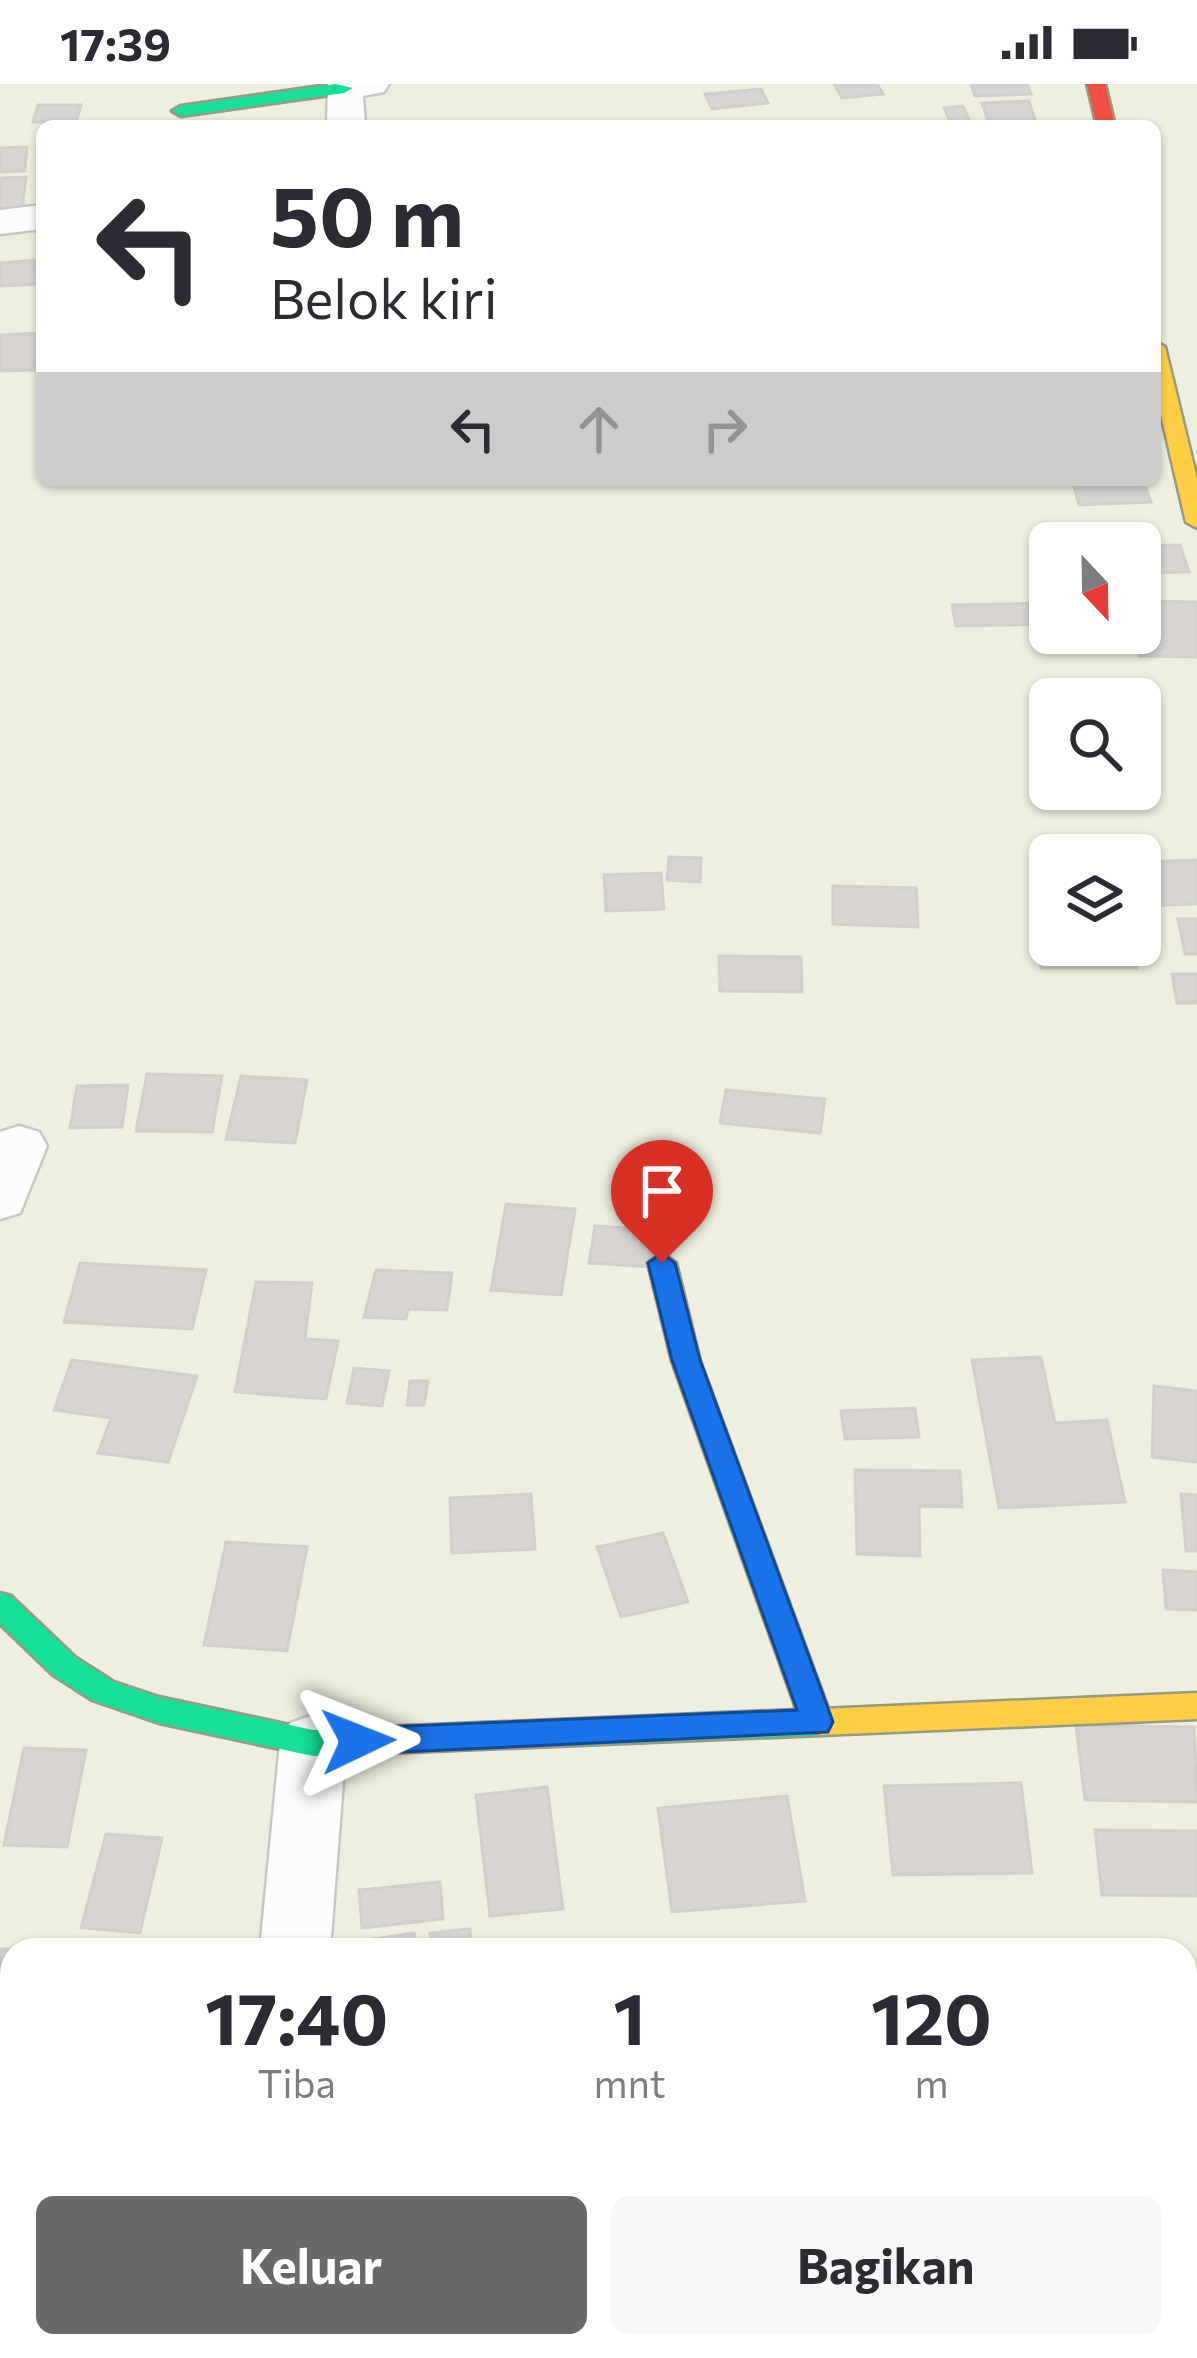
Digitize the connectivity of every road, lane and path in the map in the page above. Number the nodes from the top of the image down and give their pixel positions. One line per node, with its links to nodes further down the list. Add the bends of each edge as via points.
1 (1096, 84): 5 (street)
2 (358, 86): 3 (street); 4 (street)
3 (181, 111)
4 (348, 120)
5 (1105, 120)
6 (36, 218): 7 (street)
7 (0, 222)
8 (1161, 372): 9 (street)
9 (1197, 522)
10 (19, 1146): 11 (street)
11 (0, 1199)
12 (662, 1263): 15 (street, via 686,1360)
13 (0, 1605): 16 (street, via 64,1666 103,1690)
14 (1197, 1706): 15 (street)
15 (817, 1722): 16 (street)
16 (313, 1743): 17 (street)
17 (296, 1938)

